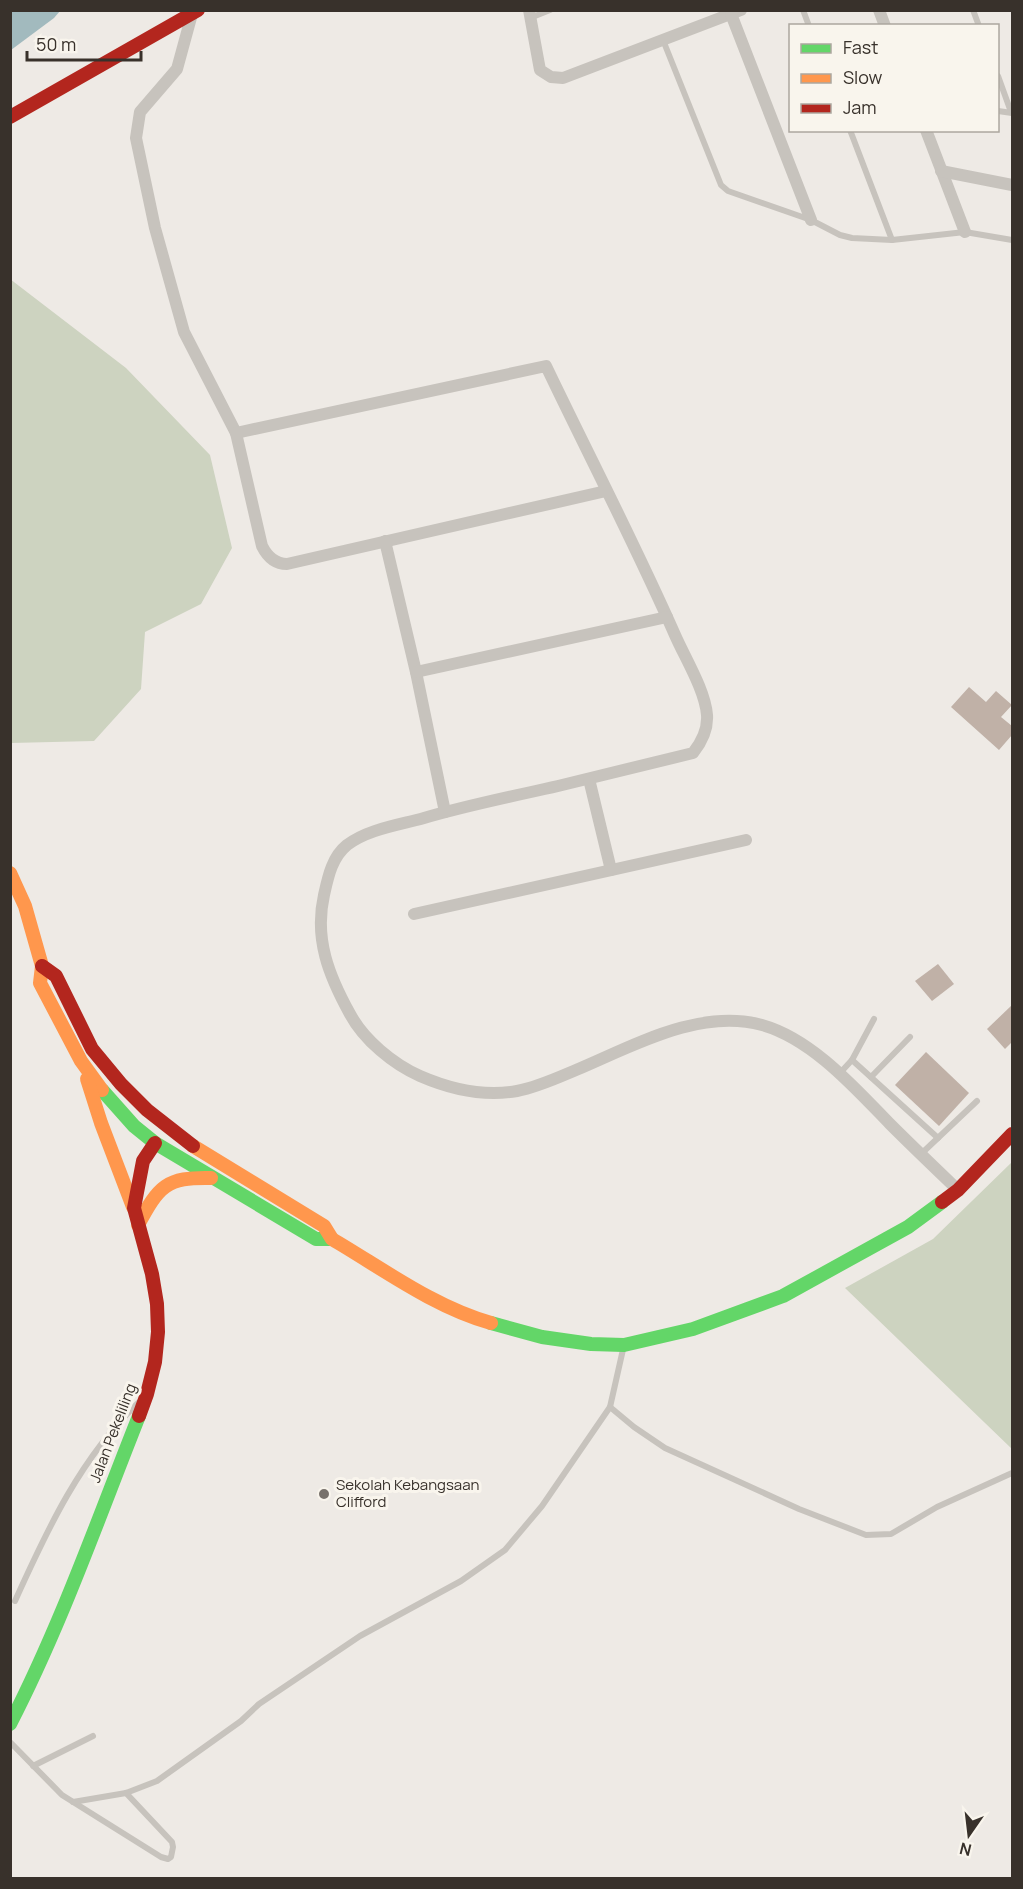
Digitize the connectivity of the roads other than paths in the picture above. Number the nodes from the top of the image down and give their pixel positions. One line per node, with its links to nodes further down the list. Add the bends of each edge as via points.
1 (550, 10): 4 (lane)
2 (195, 12): 8 (street); 17 (street, via 177,69 140,112 136,138 155,228 184,332)
3 (734, 12): 5 (street); 13 (street)
4 (529, 14): 5 (street, via 540,70 551,77 563,78)
5 (663, 40): 13 (lane, via 721,185 728,191)
6 (999, 79): 7 (lane)
7 (1012, 112)
8 (10, 117)
9 (851, 132): 15 (lane)
10 (927, 132): 11 (street)
11 (941, 171): 12 (street); 14 (street)
12 (1012, 184)
13 (811, 220): 15 (lane, via 852,238)
14 (965, 232): 15 (lane); 16 (lane)
15 (892, 240)
16 (1012, 240)
17 (236, 433): 18 (street, via 546,366); 19 (street, via 262,546 273,561 286,564)
18 (606, 490): 19 (street); 20 (street)
19 (385, 541): 21 (street)
20 (667, 617): 21 (street); 22 (street, via 703,698 707,717 701,743 693,753)
21 (416, 672): 23 (street)
22 (590, 779): 23 (street); 25 (street)
23 (445, 812): 33 (street, via 359,837 345,847 336,857 321,907 320,932 337,991 356,1024 381,1051 411,1072 465,1090 517,1091 543,1084 658,1035 718,1021 739,1021 764,1025 784,1035)
24 (746, 840): 25 (street)
25 (610, 870): 27 (street)
26 (10, 873): 28 (street, via 25,906)
27 (414, 914)
28 (42, 966): 32 (street, via 40,983); 36 (street, via 56,976 92,1049)
29 (874, 1019): 31 (lane)
30 (910, 1037): 34 (lane)
31 (852, 1060): 33 (lane); 34 (lane)
32 (81, 1061): 39 (street, via 111,1101); 44 (street)
33 (840, 1073): 41 (street)
34 (871, 1077): 38 (lane)
35 (977, 1101): 38 (lane)
36 (147, 1110): 39 (street); 40 (street)
37 (1012, 1134): 43 (street)
38 (938, 1138): 41 (lane)
39 (155, 1143): 40 (street); 42 (street); 44 (street, Jalan Pekeliling, via 143,1161)
40 (194, 1147): 46 (street, via 324,1226)
41 (921, 1155): 43 (street)
42 (212, 1178): 45 (street, via 184,1177 162,1189); 46 (street, via 316,1239)
43 (958, 1190): 47 (street, via 908,1227 783,1296 693,1329)
44 (134, 1208): 45 (street, Jalan Pekeliling)
45 (138, 1225): 48 (street, Jalan Pekeliling, via 157,1304 156,1352)
46 (332, 1239): 47 (street, via 471,1317 542,1337)
47 (624, 1345): 49 (lane)
48 (147, 1394): 51 (lane, via 124,1416 85,1468 46,1532); 52 (street, Jalan Pekeliling, via 63,1610)
49 (610, 1407): 50 (lane, via 666,1448 866,1535 891,1534); 56 (lane, via 542,1506 505,1550 461,1581 360,1636 259,1704 242,1721 157,1781)
50 (1012, 1473)
51 (15, 1601)
52 (10, 1724)
53 (93, 1736): 55 (lane)
54 (10, 1742): 55 (lane)
55 (33, 1766): 57 (lane)
56 (126, 1793): 57 (lane); 57 (lane, via 172,1842 173,1854 168,1859)
57 (73, 1802)

